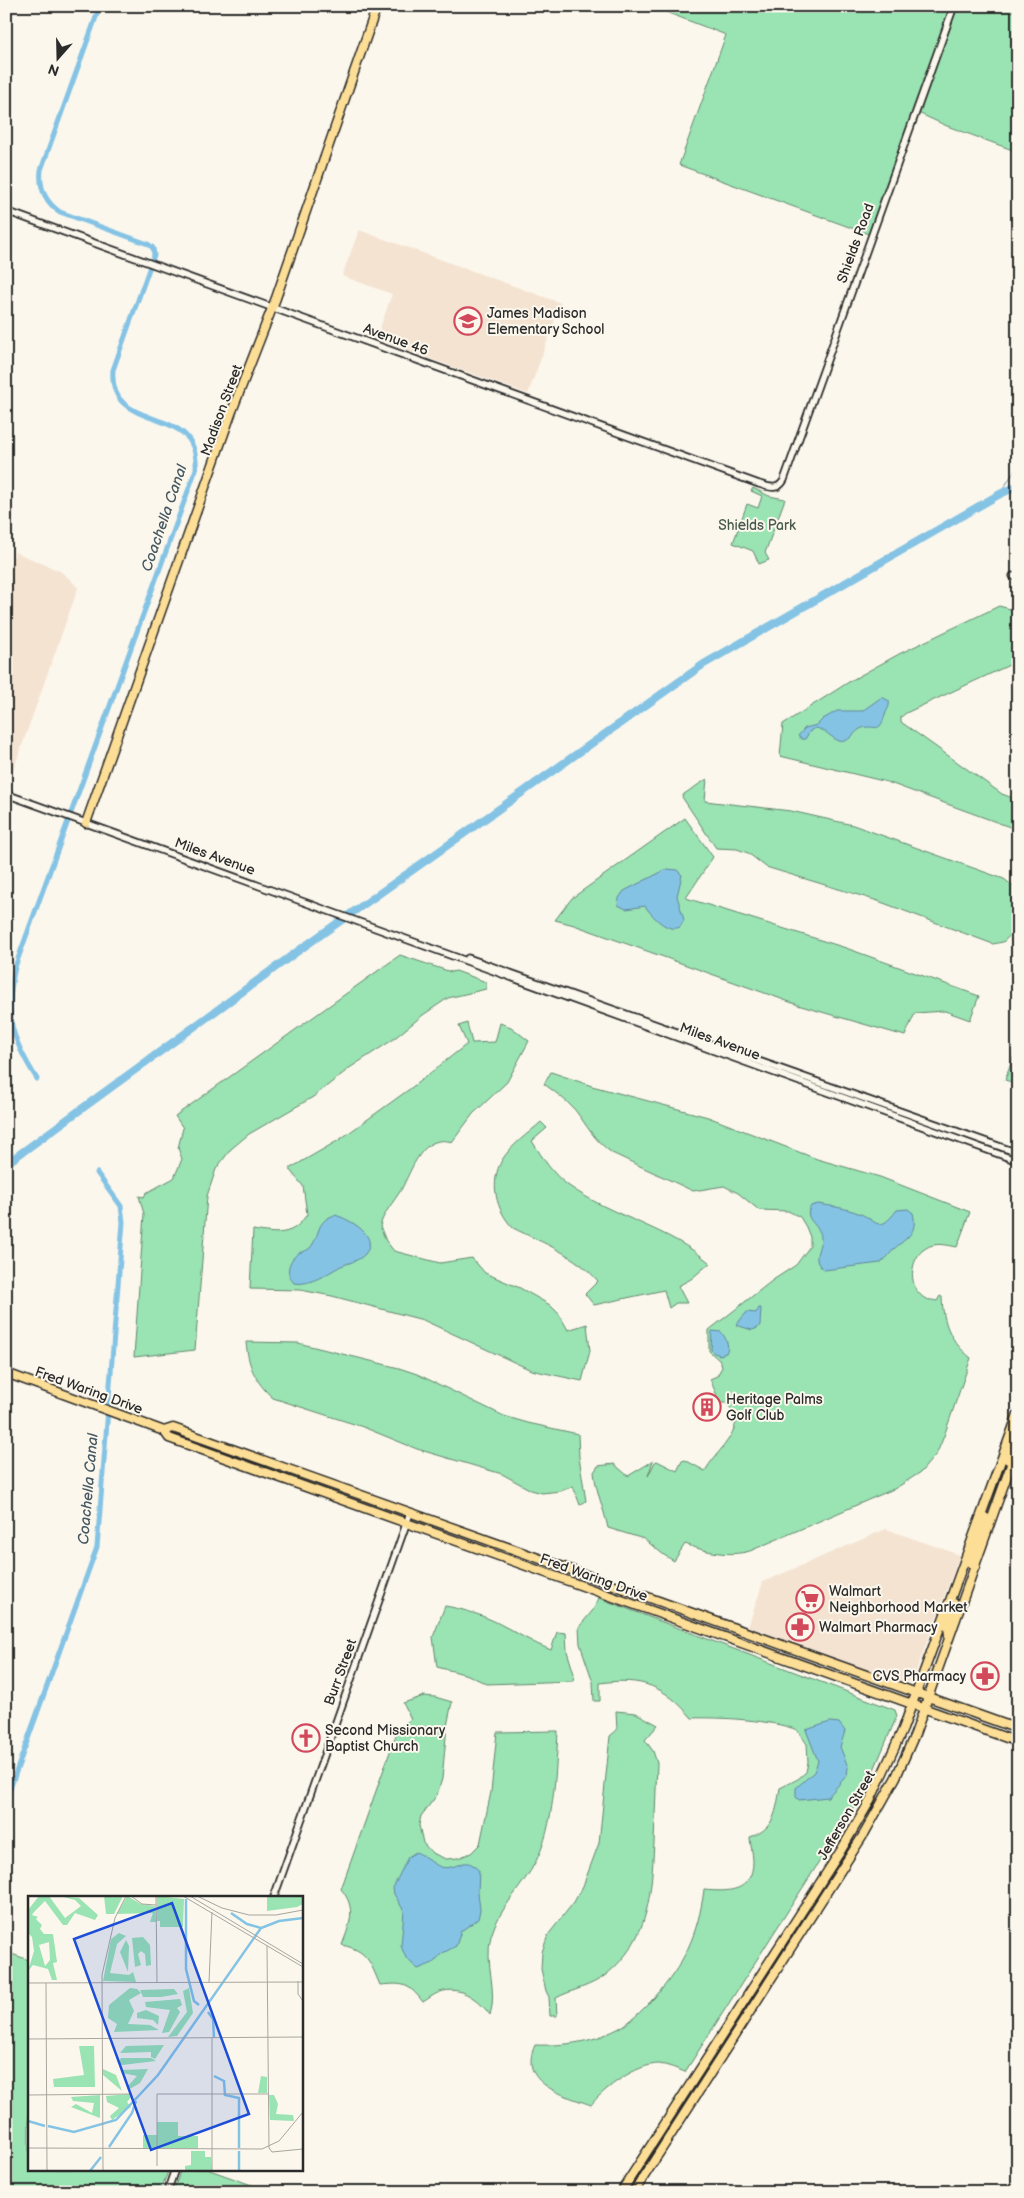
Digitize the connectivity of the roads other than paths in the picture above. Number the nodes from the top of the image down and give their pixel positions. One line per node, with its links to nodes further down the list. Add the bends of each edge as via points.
1 (377, 6): 4 (main road, Madison Street)
2 (954, 6): 5 (street, Shields Road, via 783,482)
3 (6, 210): 4 (street, Avenue 46)
4 (272, 308): 5 (street, Avenue 46, via 759,484); 7 (main road, Madison Street, via 232,411)
5 (778, 487)
6 (6, 794): 7 (street, Miles Avenue)
7 (86, 823): 8 (street, Miles Avenue)
8 (416, 942): 9 (street, Miles Avenue, via 529,978); 10 (street, Miles Avenue)
9 (1018, 1153)
10 (1018, 1161)
11 (6, 1373): 14 (main road, Fred Waring Drive)
12 (1018, 1414): 17 (main road, Jefferson Street)
13 (1018, 1429): 16 (main road, via 1008,1457)
14 (164, 1431): 18 (main road, Fred Waring Drive, via 173,1428); 19 (main road, Fred Waring Drive, via 170,1438)
15 (1018, 1445): 16 (main road, Jefferson Street)
16 (1012, 1462): 20 (main road, Jefferson Street)
17 (989, 1493): 20 (main road, via 970,1564); 21 (main road, Jefferson Street)
18 (410, 1513): 19 (street, Burr Street); 23 (main road, Fred Waring Drive)
19 (407, 1523): 25 (main road, Fred Waring Drive); 31 (street, Burr Street)
20 (975, 1567): 22 (main road, Jefferson Street)
21 (950, 1601): 22 (main road, via 955,1604 948,1625); 23 (main road, Jefferson Street)
22 (949, 1640): 24 (main road, Jefferson Street)
23 (916, 1693): 24 (main road, Fred Waring Drive); 25 (main road, Jefferson Street)
24 (928, 1697): 26 (main road, Jefferson Street); 27 (main road, Fred Waring Drive)
25 (912, 1704): 26 (main road, Fred Waring Drive); 34 (main road, Jefferson Street, via 885,1771 856,1827)
26 (924, 1709): 28 (main road, Fred Waring Drive); 35 (main road, Jefferson Street, via 880,1808)
27 (1018, 1730)
28 (999, 1735): 29 (main road); 30 (main road, Fred Waring Drive)
29 (1018, 1738)
30 (1018, 1742)
31 (274, 1896)
32 (175, 2170): 33 (street)
33 (167, 2192)
34 (621, 2192)
35 (634, 2192)

